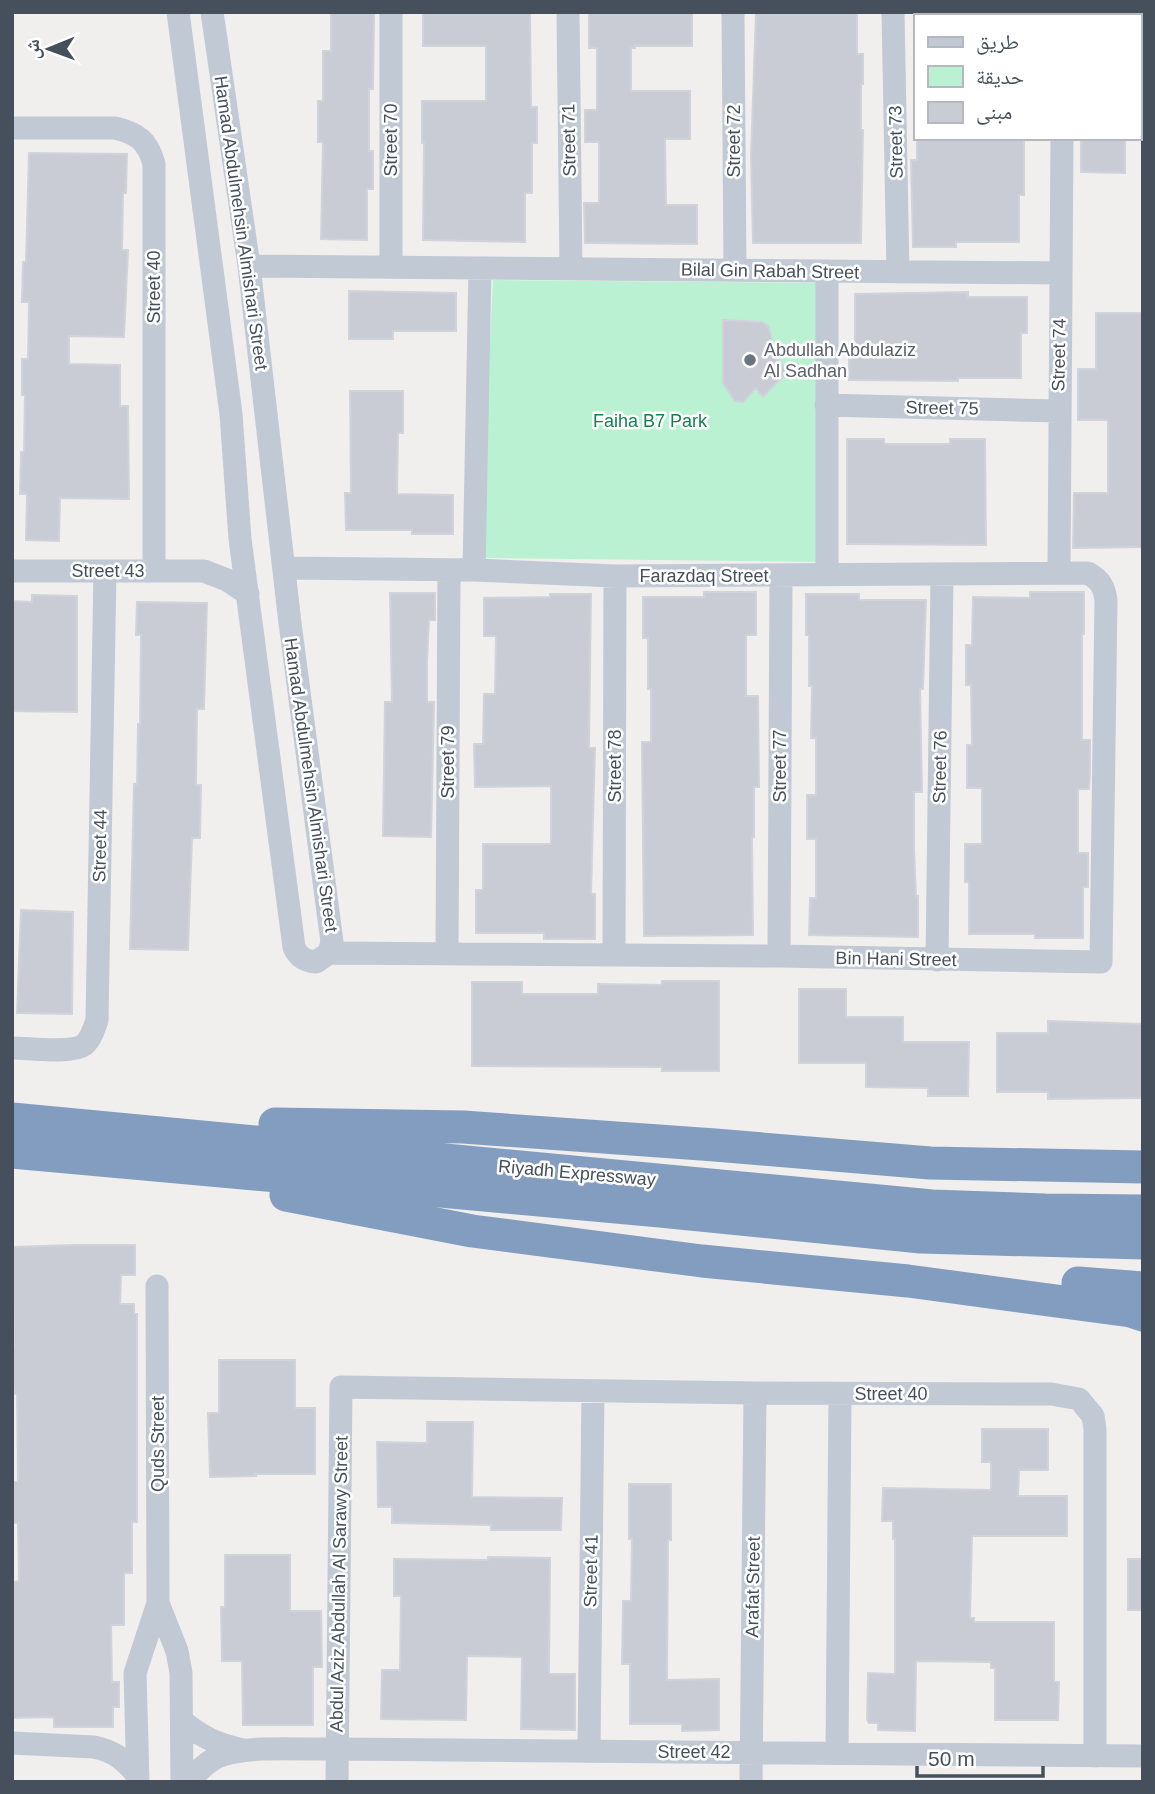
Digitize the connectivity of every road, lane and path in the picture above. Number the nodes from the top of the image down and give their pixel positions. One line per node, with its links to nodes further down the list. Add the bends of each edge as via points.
1 (178, 12): 18 (street, Hamad Abdulmehsin Almishari Street)
2 (212, 12): 9 (street, Hamad Abdulmehsin Almishari Street)
3 (391, 12): 10 (street, Street 70)
4 (568, 12): 12 (street, Street 71)
5 (733, 12): 13 (street, Street 72)
6 (893, 12): 15 (street, Street 73)
7 (12, 128): 29 (street, Street 40, via 115,128 131,132 150,149 154,164)
8 (1062, 140): 16 (street, Street 74)
9 (249, 266): 10 (street, Bilal Gin Rabah Street); 17 (street, Hamad Abdulmehsin Almishari Street)
10 (391, 267): 11 (street, Bilal Gin Rabah Street)
11 (480, 268): 12 (street, Bilal Gin Rabah Street); 26 (street)
12 (571, 269): 13 (street, Bilal Gin Rabah Street)
13 (735, 270): 14 (street, Bilal Gin Rabah Street)
14 (827, 271): 15 (street, Bilal Gin Rabah Street); 19 (street)
15 (898, 272): 16 (street, Bilal Gin Rabah Street)
16 (1060, 273): 21 (street, Street 74)
17 (259, 353): 18 (street, via 252,367 244,370 236,370); 20 (street, Hamad Abdulmehsin Almishari Street)
18 (224, 358): 22 (street, Hamad Abdulmehsin Almishari Street)
19 (826, 405): 21 (street, Street 75); 32 (street)
20 (265, 407): 22 (street, via 253,397 245,397); 24 (street, Hamad Abdulmehsin Almishari Street)
21 (1058, 411): 31 (street, Street 74)
22 (231, 414): 23 (street, Hamad Abdulmehsin Almishari Street)
23 (240, 539): 30 (street, via 225,558); 36 (street, Hamad Abdulmehsin Almishari Street)
24 (284, 568): 25 (street, Farazdaq Street); 38 (street, Hamad Abdulmehsin Almishari Street, via 332,942)
25 (449, 570): 26 (street, Farazdaq Street); 39 (street, Street 79)
26 (474, 570): 34 (street, Farazdaq Street)
27 (12, 571): 28 (street, Street 43)
28 (105, 571): 29 (street, Street 43); 43 (street, Street 44, via 97,1020 91,1036 72,1049)
29 (154, 571): 30 (street, Street 43)
30 (204, 571): 36 (street, Street 43)
31 (1059, 572): 33 (street, Farazdaq Street); 37 (street, Farazdaq Street, via 1088,573 1099,579)
32 (827, 575): 33 (street, Farazdaq Street); 35 (street, Farazdaq Street)
33 (942, 575): 42 (street, Street 76)
34 (615, 576): 35 (street, Farazdaq Street); 40 (street, Street 78)
35 (781, 576): 41 (street, Street 77)
36 (248, 594): 38 (street, Hamad Abdulmehsin Almishari Street, via 294,947 309,962)
37 (1106, 600): 42 (street, Bin Hani Street, via 1101,962)
38 (329, 953): 39 (street, Bin Hani Street)
39 (447, 954): 40 (street, Bin Hani Street)
40 (614, 955): 41 (street, Bin Hani Street)
41 (779, 956): 42 (street, Bin Hani Street)
42 (937, 960)
43 (12, 1048)
44 (12, 1119): 45 (highway, Riyadh Expressway)
45 (136, 1130): 49 (highway, via 261,1124 463,1128 930,1163); 52 (highway, Riyadh Expressway, via 932,1206)
46 (1143, 1149): 49 (highway)
47 (12, 1152): 48 (highway, Riyadh Expressway)
48 (91, 1158): 52 (highway, Riyadh Expressway, via 921,1237); 54 (highway, via 472,1231 702,1261)
49 (1061, 1166): 50 (highway)
50 (1143, 1167)
51 (1143, 1211): 52 (highway, Riyadh Expressway)
52 (1044, 1226): 53 (highway, Riyadh Expressway)
53 (1143, 1243)
54 (908, 1281): 56 (highway, via 1005,1279); 57 (highway)
55 (157, 1286): 62 (street, Quds Street)
56 (1143, 1288)
57 (1143, 1315)
58 (341, 1387): 59 (street, Street 40); 69 (street, Abdul Aziz Abdullah Al Sarawy Street)
59 (593, 1391): 60 (street, Street 40); 71 (street, Street 41)
60 (755, 1393): 61 (street, Street 40); 72 (street, Arafat Street)
61 (840, 1394): 73 (street); 74 (street, Street 40, via 1066,1395 1088,1408 1095,1429)
62 (158, 1603): 63 (street, Quds Street); 64 (street, Quds Street)
63 (181, 1672): 64 (street, via 175,1662 160,1654 145,1657); 66 (street, Quds Street)
64 (135, 1673): 65 (street, Quds Street)
65 (136, 1721): 68 (street, via 116,1738); 76 (street, Quds Street)
66 (182, 1721): 70 (street, Street 42, via 201,1737); 77 (street, Quds Street)
67 (12, 1743): 68 (street)
68 (93, 1746): 76 (street, via 117,1754)
69 (337, 1749): 70 (street, Street 42); 71 (street, Street 42); 79 (street, Abdul Aziz Abdullah Al Sarawy Street)
70 (246, 1751): 78 (street, Street 42, via 221,1755)
71 (589, 1751): 72 (street, Street 42)
72 (751, 1753): 73 (street, Street 42); 80 (street, Arafat Street)
73 (837, 1753): 74 (street, Street 42)
74 (1095, 1756): 75 (street, Street 42)
75 (1143, 1756)
76 (138, 1779)
77 (182, 1782)
78 (189, 1782)
79 (337, 1782)
80 (751, 1782)

